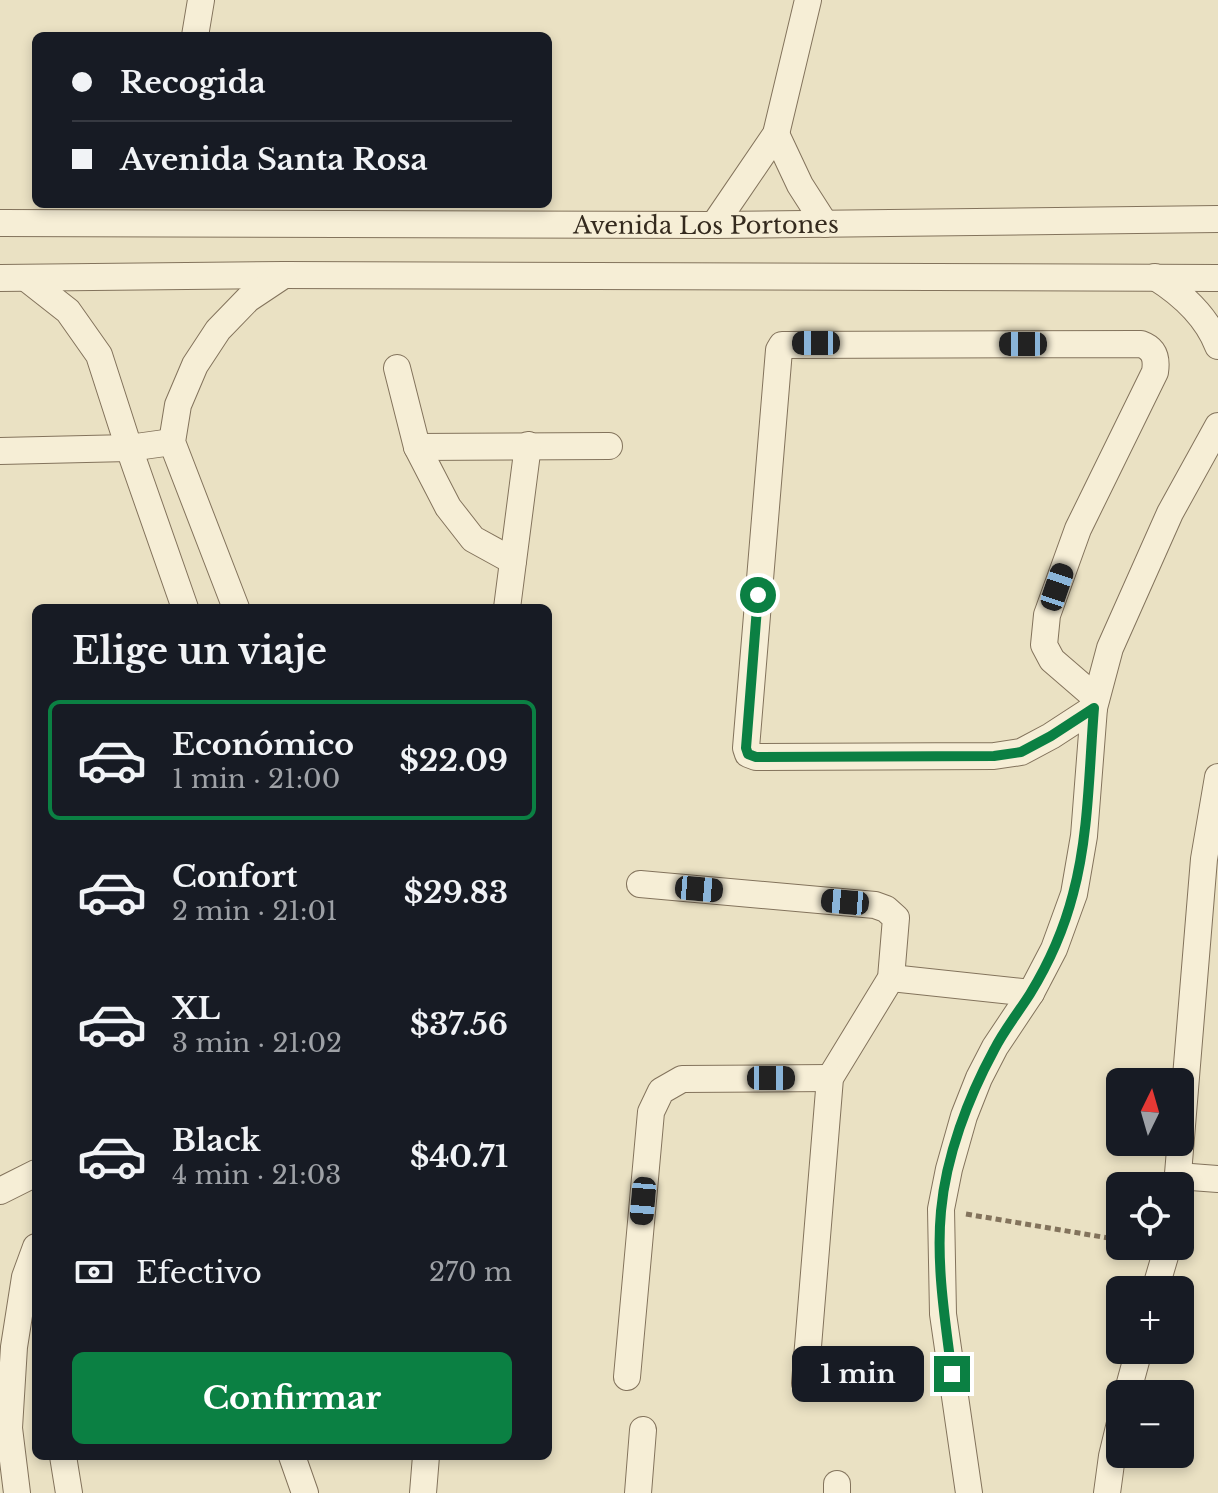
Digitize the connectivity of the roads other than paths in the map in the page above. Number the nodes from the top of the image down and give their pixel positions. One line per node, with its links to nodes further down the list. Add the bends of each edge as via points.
1 (201, 0): 3 (street)
2 (808, 0): 4 (street)
3 (196, 32)
4 (776, 134): 8 (street); 9 (street)
5 (167, 213): 7 (street, Avenida Los Portones); 9 (street, Avenida Los Portones)
6 (1218, 219): 8 (street, Avenida Los Portones)
7 (0, 223)
8 (825, 224): 9 (street, Avenida Los Portones)
9 (714, 225)
10 (284, 275): 11 (street); 12 (street); 17 (street, via 248,299 218,330 178,405)
11 (1155, 277): 13 (street); 14 (street, via 1201,315)
12 (13, 278): 21 (street, via 68,311 99,355)
13 (1218, 278)
14 (1218, 346)
15 (397, 368): 20 (street)
16 (1216, 434): 27 (street, via 1170,513 1128,604)
17 (172, 442): 21 (street); 25 (street)
18 (528, 445): 19 (street); 20 (street); 23 (street)
19 (609, 446)
20 (417, 447): 23 (street, via 448,507 473,539)
21 (129, 448): 22 (street); 24 (street)
22 (0, 451)
23 (513, 561): 26 (street)
24 (184, 604)
25 (234, 604)
26 (508, 604)
27 (1095, 703): 27 (street, via 1052,660 1044,645 1047,615 1078,529 1155,372 1152,350 1141,344 782,345 748,754 994,756 1021,752); 31 (street, via 1074,894)
28 (1218, 777): 33 (street, via 1204,859)
29 (640, 884): 30 (street, via 886,909 896,918)
30 (891, 978): 31 (street); 32 (street)
31 (1031, 993): 51 (street, via 979,1078 941,1209 943,1314)
32 (830, 1078): 39 (street, via 682,1079 661,1091 651,1112); 40 (street)
33 (1179, 1172)
34 (32, 1175): 37 (street)
35 (1218, 1179): 36 (street)
36 (1194, 1180)
37 (0, 1191)
38 (32, 1258): 46 (street, via 14,1347 9,1428)
39 (627, 1377)
40 (805, 1383)
41 (643, 1430): 50 (street)
42 (64, 1460): 47 (street)
43 (293, 1460): 48 (street)
44 (426, 1460): 49 (street)
45 (1110, 1468): 52 (street)
46 (17, 1493)
47 (69, 1493)
48 (305, 1493)
49 (423, 1493)
50 (638, 1493)
51 (969, 1493)
52 (1107, 1493)

